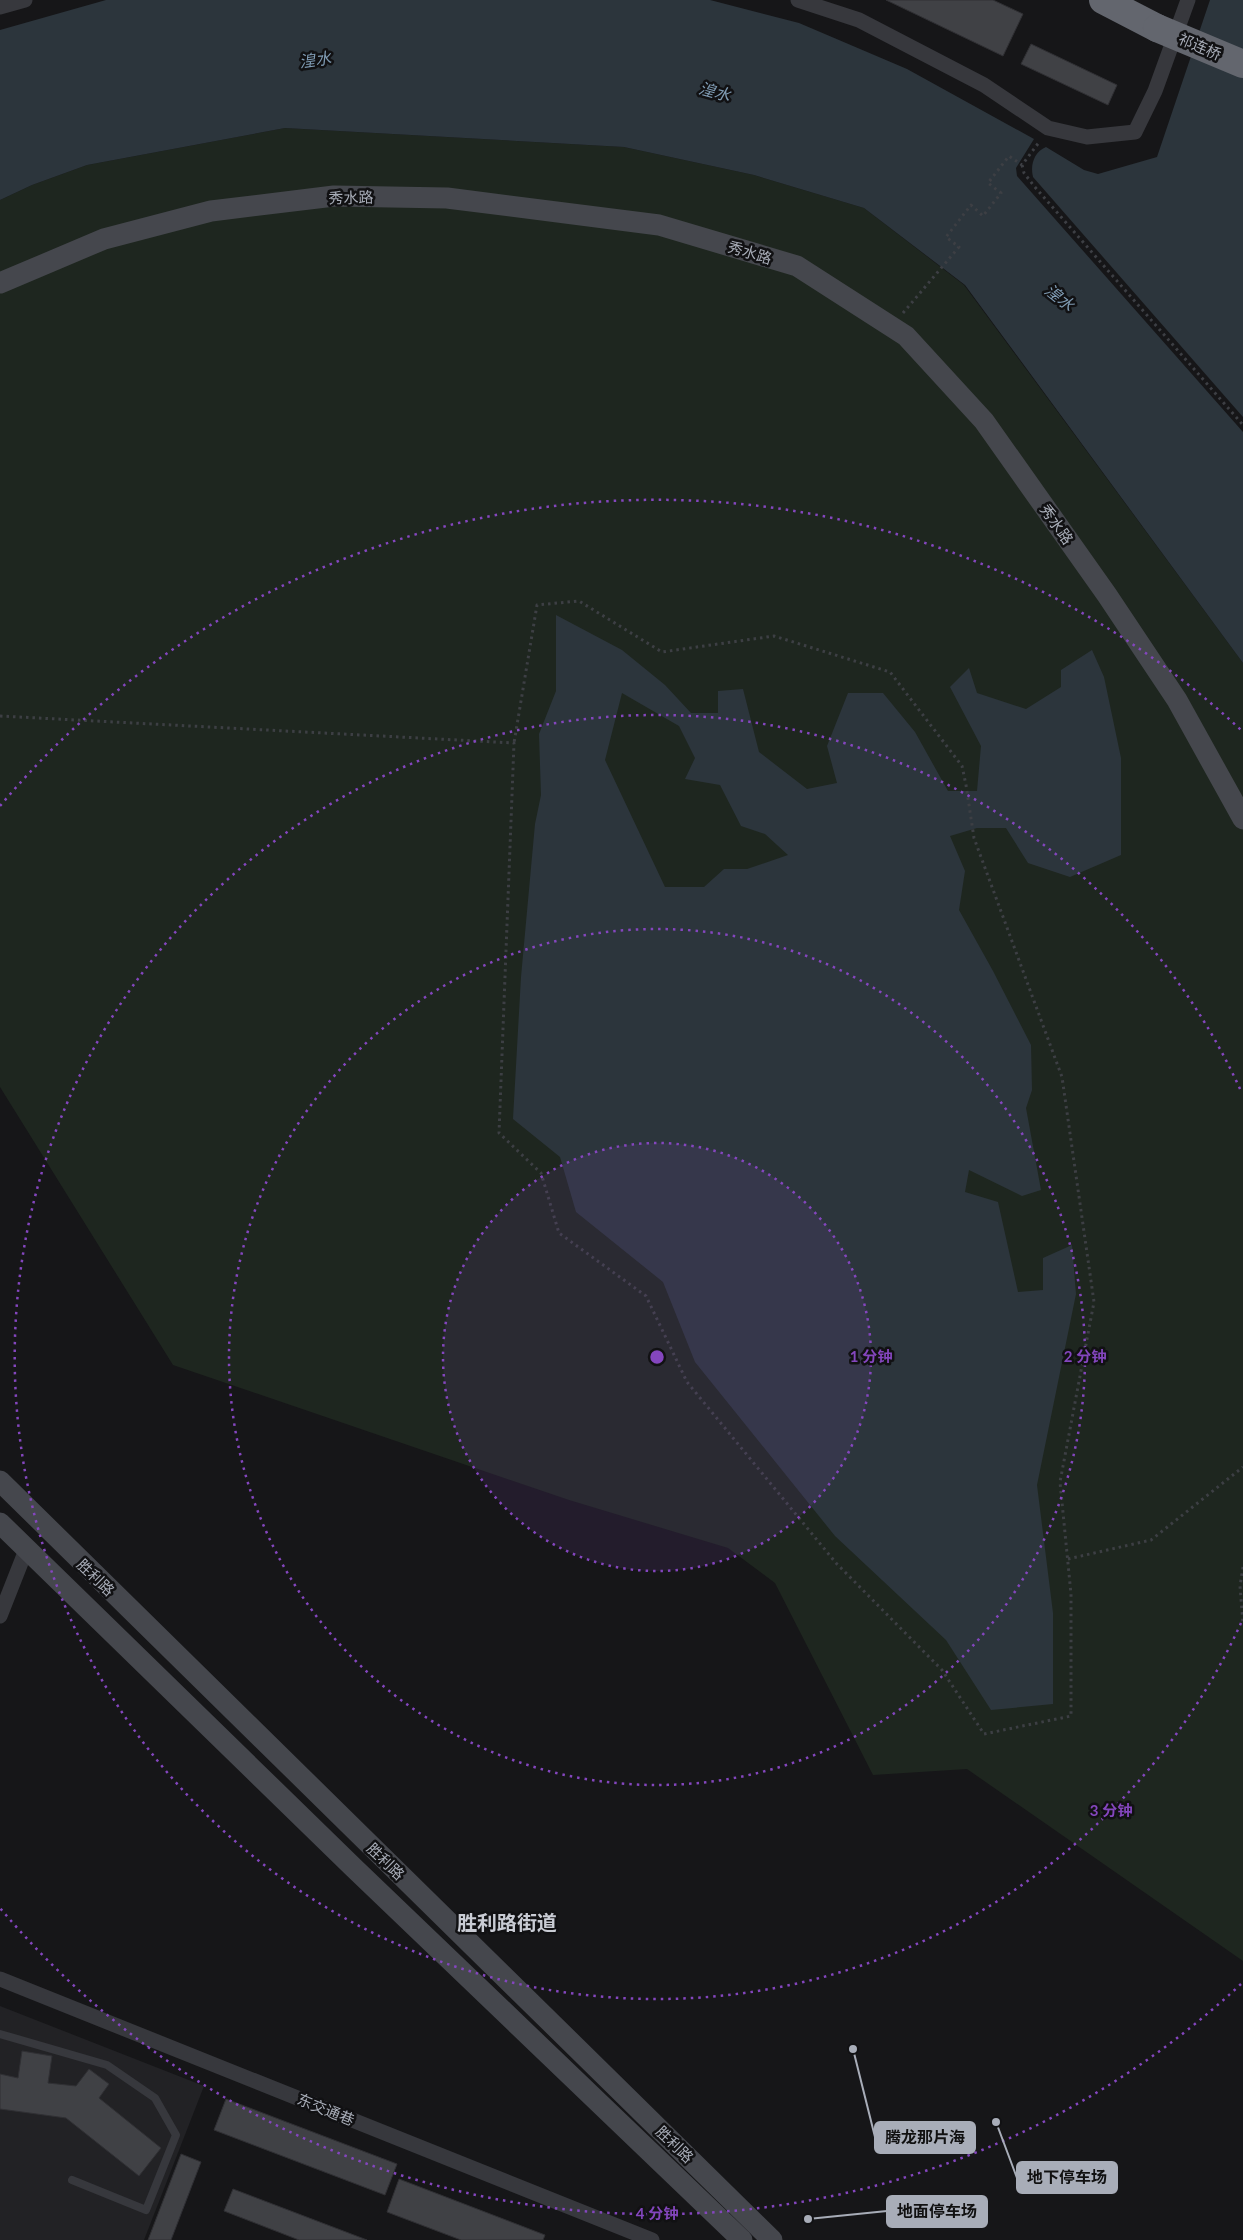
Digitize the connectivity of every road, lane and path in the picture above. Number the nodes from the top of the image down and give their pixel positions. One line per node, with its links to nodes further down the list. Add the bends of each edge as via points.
1 (25, 0): 5 (street)
2 (798, 0): 4 (street, via 859,20 984,84 1048,128 1087,137 1135,132 1155,91)
3 (1103, 0): 6 (highway, 祁连桥, bridge, via 1157,28)
4 (1188, 0)
5 (0, 7)
6 (1243, 64)
7 (1040, 140): 8 (path)
8 (1022, 165): 10 (path, via 1009,156 988,183 1001,193 983,216 971,205 946,237 959,247); 11 (path, via 1034,186)
9 (0, 283): 10 (main road, 秀水路, via 104,239 211,211 334,196 447,198 659,225 797,266)
10 (891, 327): 14 (main road, 秀水路, via 906,336 984,421 1177,700)
11 (1243, 425)
12 (0, 716): 13 (path)
13 (514, 743): 19 (path, via 499,1133 541,1173 559,1233 646,1296 686,1382 836,1563 942,1670 984,1734 1071,1716); 19 (path, via 537,605 579,601 662,652 774,636 890,672 962,766 974,838 1062,1077 1094,1302 1060,1482)
14 (1243, 820)
15 (1243, 1467): 19 (path, via 1152,1540)
16 (0, 1480): 28 (main road, 胜利路)
17 (0, 1523): 18 (main road, 胜利路)
18 (26, 1550): 21 (street); 27 (main road, 胜利路)
19 (1068, 1559)
20 (1243, 1567): 22 (path, via 1240,1586)
21 (0, 1616)
22 (1243, 1624)
23 (0, 1979): 26 (street, 东交通巷)
24 (0, 2034): 25 (lane, via 107,2065 155,2098 176,2134 146,2210)
25 (72, 2180)
26 (652, 2240)
27 (742, 2240)
28 (772, 2240)

